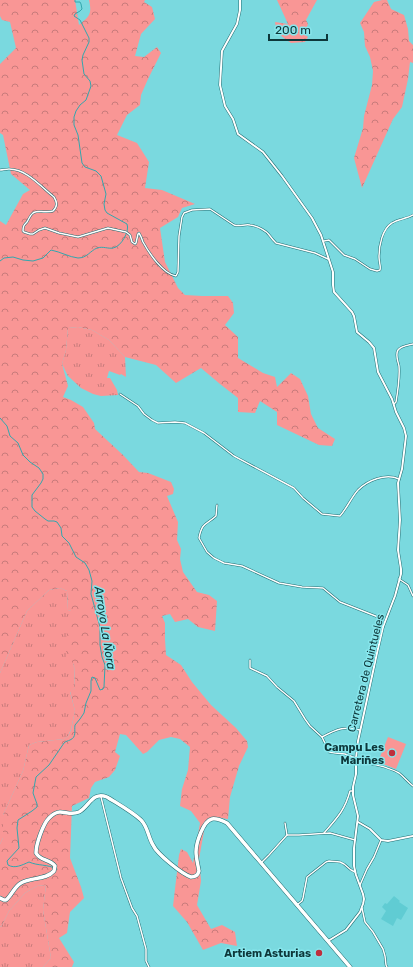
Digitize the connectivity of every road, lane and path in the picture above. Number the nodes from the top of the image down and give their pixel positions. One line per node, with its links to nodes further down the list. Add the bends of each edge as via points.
1 (240, 0): 4 (street, Carretera de Quintueles, via 237,24 222,54 220,85 224,101 238,134 266,155 312,218)
2 (0, 170): 5 (street, via 17,170 26,174 57,202 54,210 31,215 23,226 24,232 33,234 45,228 78,237 108,228 127,233 135,244 139,233 160,265 174,276 177,275 182,217 187,211 210,209 234,225 248,224 264,230 276,243)
3 (413, 215): 4 (street, via 388,225 382,237 379,257 381,267 377,272 344,255 329,240)
4 (324, 241): 5 (street, Carretera de Quintueles)
5 (328, 258): 8 (street, Carretera de Quintueles, via 333,272 334,292 352,312 357,332 374,348 378,372)
6 (413, 344): 8 (street, via 400,348 397,353 399,376)
7 (120, 394): 9 (street, via 158,423 181,422 204,433 234,456 294,488 322,514 340,516 359,490 369,482 385,477)
8 (394, 404): 9 (street, Carretera de Quintueles, via 406,436)
9 (399, 479): 11 (street, Carretera de Quintueles)
10 (217, 504): 13 (street, via 216,516 205,524 199,538 206,551 214,558 226,564 242,566 279,583 322,588 340,602 378,617)
11 (399, 579): 12 (street, via 408,585); 13 (street, Carretera de Quintueles)
12 (413, 596)
13 (383, 627): 15 (street, Carretera de Quintueles)
14 (250, 660): 16 (street, via 250,668 267,676 294,702 310,726)
15 (360, 730): 16 (street, via 336,730); 17 (street, Carretera de Quintueles)
16 (322, 737): 17 (street, via 330,752)
17 (356, 758): 18 (street, Carretera de Quintueles)
18 (356, 764): 19 (street, via 390,769); 20 (street, Carretera de Quintueles)
19 (413, 786)
20 (353, 791): 23 (street, Carretera de Quintueles); 24 (street, via 350,791 342,812)
21 (101, 796): 29 (highway, via 107,797 141,820 156,851 188,876 195,877 198,874 197,845 205,823 211,819 227,823); 32 (highway, via 97,796 78,812 58,812 47,820 36,852 37,856 55,866 54,871 19,884 6,900); 36 (street, via 120,878 138,916)
22 (285, 822): 25 (street)
23 (358, 822): 27 (street, Carretera de Quintueles); 28 (street)
24 (324, 833): 25 (street); 27 (street)
25 (287, 835): 29 (street)
26 (413, 836): 28 (street)
27 (355, 840): 30 (street, Carretera de Quintueles)
28 (381, 840): 31 (street)
29 (261, 862): 33 (highway)
30 (355, 872): 31 (street, Carretera de Quintueles); 33 (street, via 340,862 324,863 307,877 303,898)
31 (360, 886): 34 (street, Carretera de Quintueles, via 364,899)
32 (0, 898)
33 (298, 905): 35 (highway)
34 (362, 908): 35 (street, via 346,930); 38 (street, via 365,922 383,949)
35 (328, 941): 37 (highway)
36 (149, 967)
37 (351, 967)
38 (387, 967)

